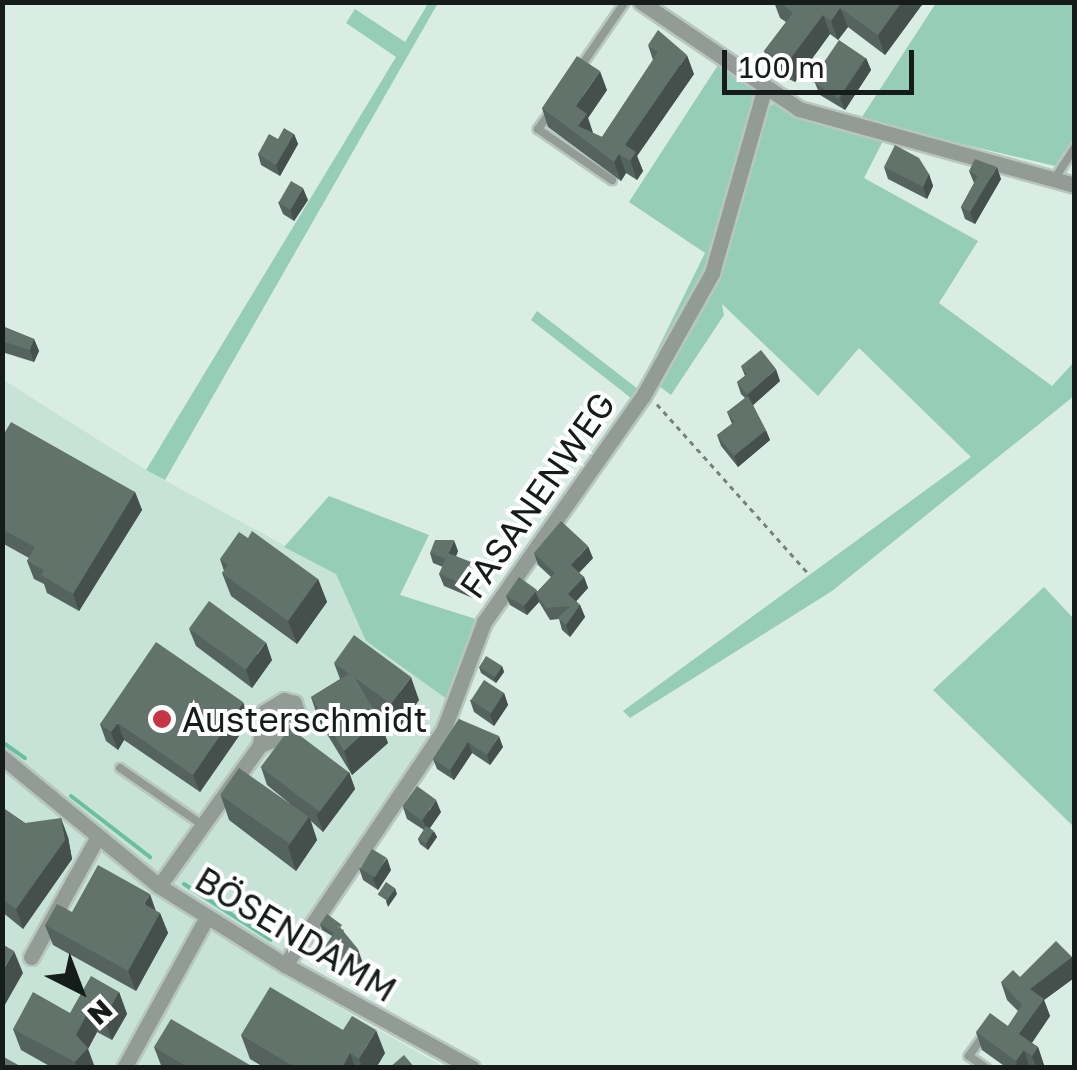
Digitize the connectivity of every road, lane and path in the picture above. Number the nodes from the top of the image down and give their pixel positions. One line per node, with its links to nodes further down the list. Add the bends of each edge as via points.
1 (624, 2): 3 (lane)
2 (642, 2): 4 (street)
3 (568, 85)
4 (764, 91): 7 (street, via 832,122); 10 (street, FASANENWEG, via 712,274)
5 (558, 100): 8 (lane, via 538,128)
6 (1074, 149): 7 (lane)
7 (1055, 178): 9 (street)
8 (612, 180)
9 (1074, 185)
10 (645, 393): 11 (path); 22 (street, FASANENWEG, via 484,622 443,731)
11 (807, 572)
12 (260, 744): 15 (street)
13 (2, 756): 18 (street, BÖSENDAMM)
14 (120, 768): 17 (lane)
15 (242, 774): 16 (lane); 17 (street)
16 (257, 786)
17 (204, 826): 19 (street)
18 (98, 836): 19 (street, BÖSENDAMM); 21 (street)
19 (159, 886): 20 (street, BÖSENDAMM)
20 (207, 917): 22 (street, BÖSENDAMM); 24 (street)
21 (31, 957)
22 (284, 965): 25 (street, BÖSENDAMM)
23 (988, 1029): 26 (lane, via 969,1056)
24 (124, 1068)
25 (472, 1068)
26 (986, 1068)

